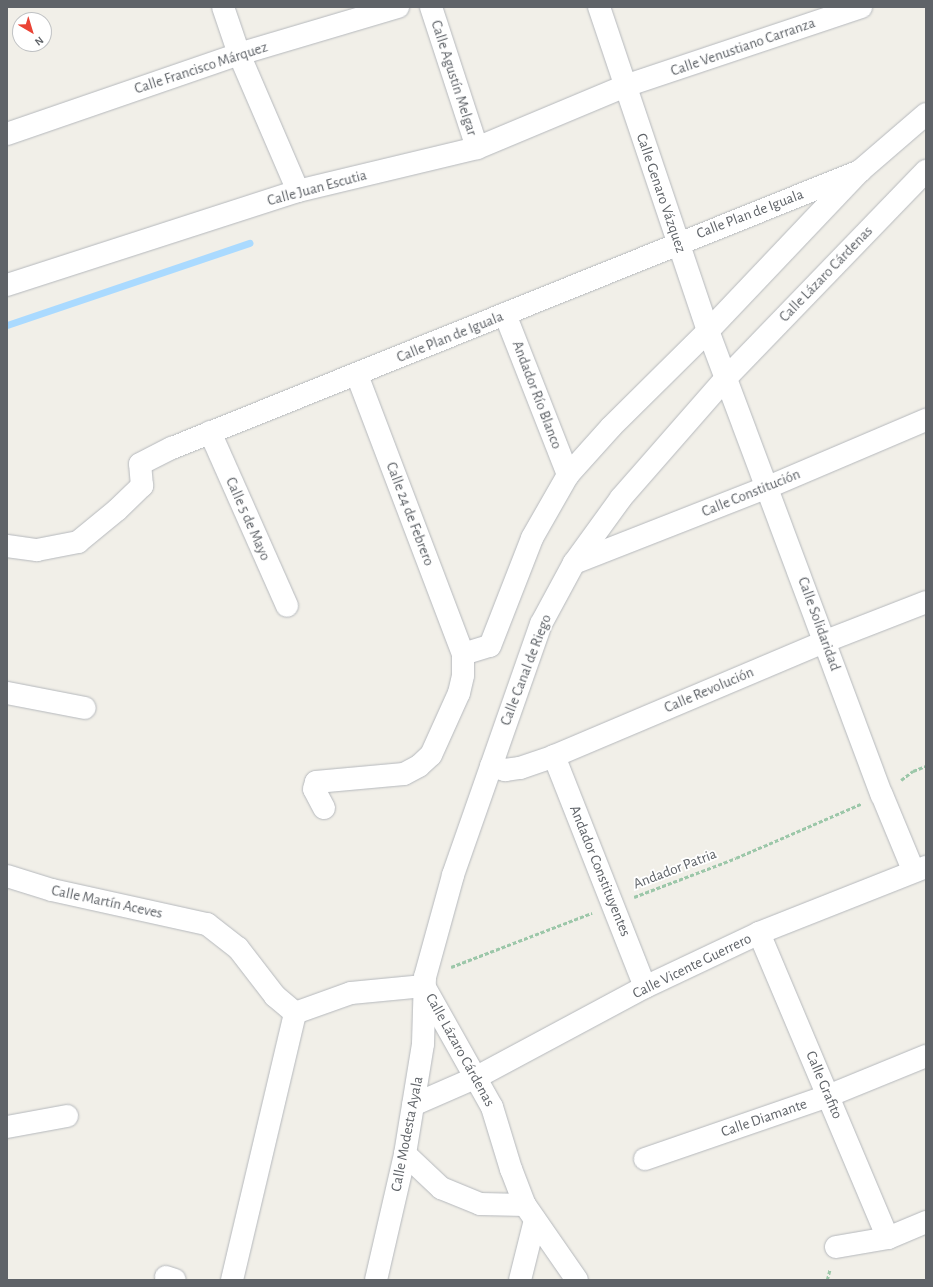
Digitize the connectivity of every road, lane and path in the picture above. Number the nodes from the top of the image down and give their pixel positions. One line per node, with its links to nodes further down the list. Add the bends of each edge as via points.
1 (223, 7): 6 (street)
2 (398, 7): 6 (street, Calle Francisco Márquez)
3 (431, 7): 10 (street, Calle Agustín Melgar)
4 (599, 7): 7 (street, Calle Genaro Vázquez)
5 (861, 7): 7 (street, Calle Venustiano Carranza)
6 (239, 54): 9 (street, Calle Francisco Márquez); 13 (street)
7 (625, 86): 10 (street, Calle Juan Escutia); 14 (street, Calle Genaro Vázquez)
8 (926, 114): 11 (street)
9 (7, 134)
10 (477, 148): 13 (street, Calle Juan Escutia)
11 (860, 171): 14 (street, Calle Plan de Iguala); 17 (street)
12 (926, 171): 19 (street, Calle Lázaro Cárdenas)
13 (298, 191): 15 (street, Calle Juan Escutia)
14 (677, 242): 16 (street, Calle Plan de Iguala); 17 (street, Calle Genaro Vázquez)
15 (7, 285)
16 (505, 314): 18 (street, Calle Plan de Iguala); 22 (street, Andador Río Blanco)
17 (709, 330): 19 (street, Calle Genaro Vázquez); 22 (street, via 611,427)
18 (357, 375): 21 (street, Calle Plan de Iguala); 29 (street, Calle 24 de Febrero)
19 (726, 378): 23 (street, Calle Solidaridad); 25 (street, Calle Canal de Riego, via 621,498)
20 (926, 420): 23 (street, Calle Constitución)
21 (210, 432): 24 (street, Calle Plan de Iguala, via 140,464 142,486 78,542 37,550); 27 (street, Calle 5 de Mayo)
22 (568, 475): 29 (street, via 532,538 490,646)
23 (768, 487): 25 (street, Calle Constitución); 28 (street, Calle Solidaridad)
24 (7, 546)
25 (574, 563): 33 (street, Calle Canal de Riego, via 541,624)
26 (926, 602): 28 (street, Calle Revolución)
27 (287, 606)
28 (826, 641): 32 (street, Calle Revolución); 35 (street, Calle Solidaridad)
29 (463, 654): 36 (street, via 459,694 431,755 419,766 404,774 316,782 314,789)
30 (7, 693): 31 (street)
31 (84, 708)
32 (554, 756): 33 (street, Calle Revolución, via 520,768 505,770); 39 (street, Andador Constituyentes)
33 (490, 766): 41 (street, Calle Canal de Riego, via 453,875)
34 (926, 766): 35 (path, Andador Patria, via 913,771)
35 (882, 795): 37 (street, Calle Solidaridad); 39 (path, Andador Patria, via 736,858)
36 (324, 808)
37 (920, 869): 40 (street, Calle Vicente Guerrero)
38 (7, 876): 43 (street, Calle Martín Aceves, via 52,890 207,924 238,948 276,996)
39 (614, 905): 41 (path, Andador Patria); 42 (street, Andador Constituyentes)
40 (759, 933): 42 (street, Calle Vicente Guerrero); 46 (street, Calle Grafito)
41 (424, 982): 43 (street, Calle Lázaro Cárdenas, via 351,993); 45 (street, Calle Lázaro Cárdenas); 47 (street, Calle Modesta Ayala, via 423,1044)
42 (646, 987): 45 (street, Calle Vicente Guerrero)
43 (295, 1013): 56 (street)
44 (926, 1056): 46 (street, Calle Diamante)
45 (477, 1077): 47 (street, Calle Vicente Guerrero); 52 (street, Calle Lázaro Cárdenas, via 492,1106 511,1170)
46 (828, 1096): 51 (street, Calle Diamante); 54 (street, Calle Grafito)
47 (413, 1105): 50 (street, Calle Modesta Ayala)
48 (67, 1116): 49 (street)
49 (7, 1127)
50 (405, 1154): 52 (street, via 441,1188 480,1204); 57 (street, Calle Modesta Ayala)
51 (645, 1158)
52 (530, 1213): 58 (street); 59 (street, Calle Lázaro Cárdenas)
53 (926, 1222): 54 (street)
54 (888, 1238): 55 (street)
55 (836, 1247)
56 (232, 1280)
57 (376, 1280)
58 (520, 1280)
59 (577, 1280)

